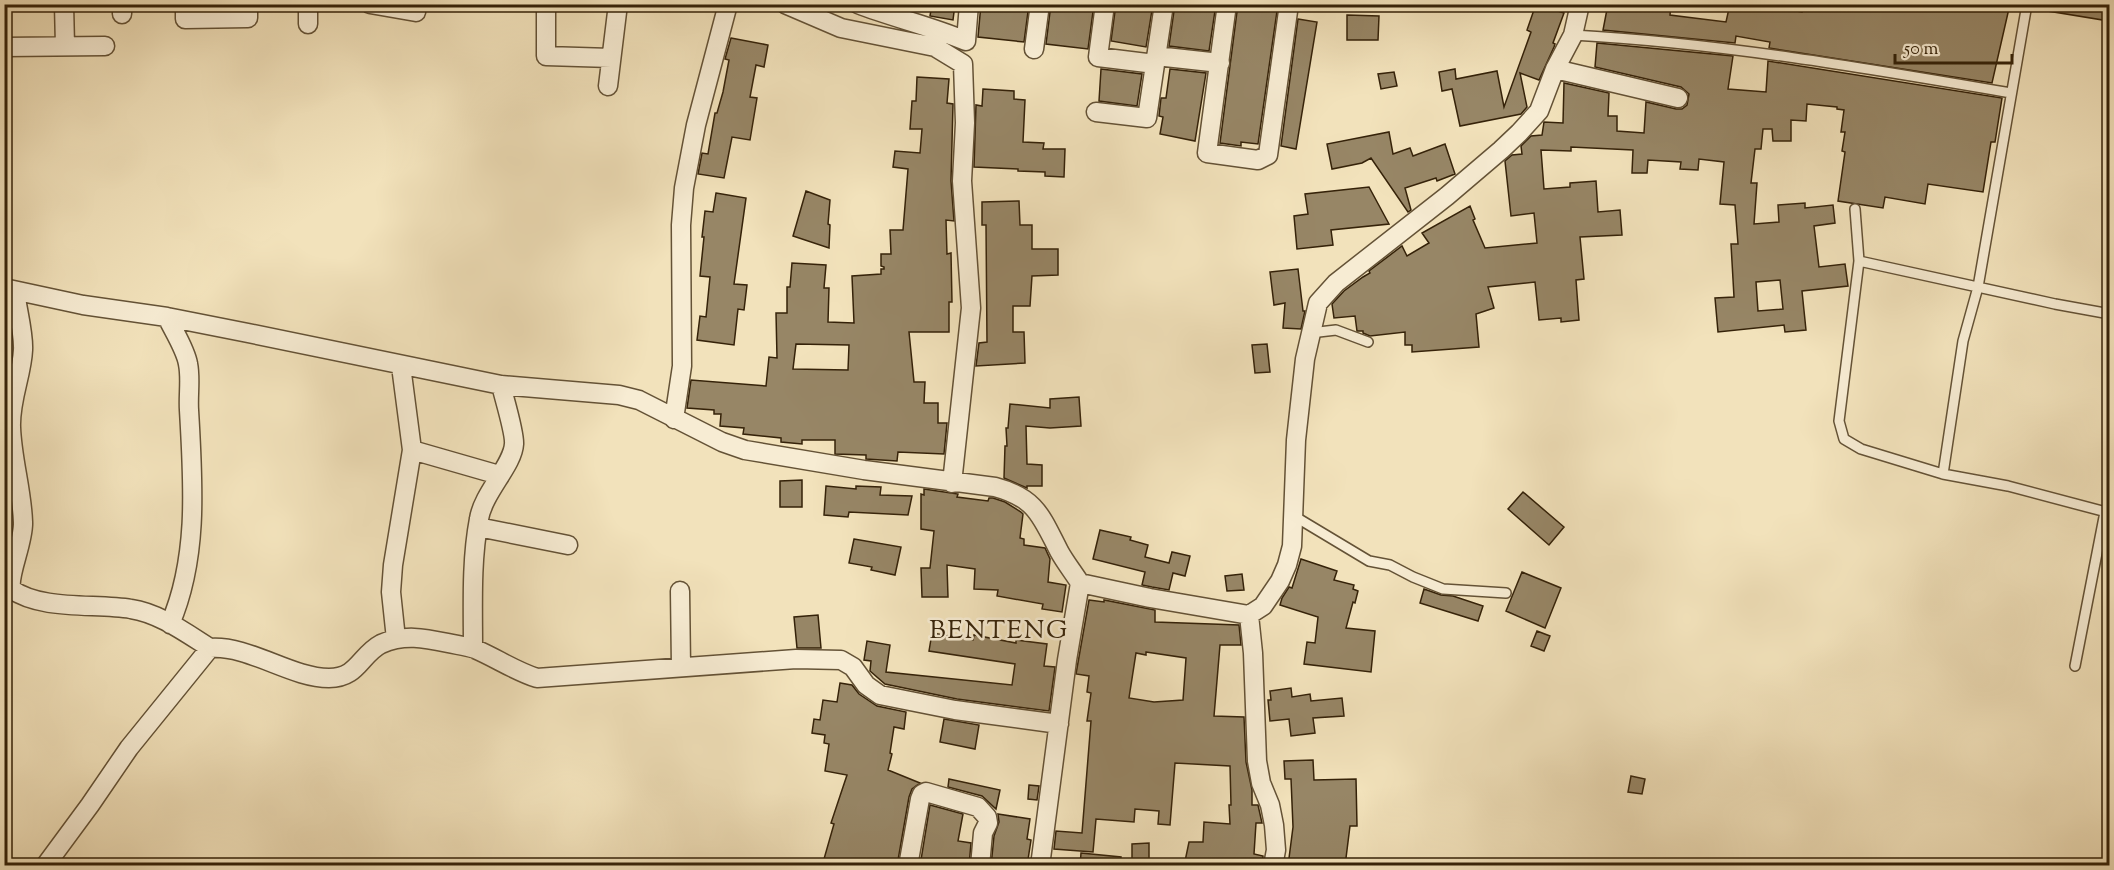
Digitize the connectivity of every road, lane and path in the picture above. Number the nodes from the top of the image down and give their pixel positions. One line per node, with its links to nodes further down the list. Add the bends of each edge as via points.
1 (64, 4): 24 (street)
2 (185, 4): 3 (street, via 185,19 248,18)
3 (248, 4)
4 (308, 4): 22 (street)
5 (370, 4): 19 (street)
6 (546, 4): 28 (street, via 546,56)
7 (618, 4): 28 (street)
8 (728, 4): 46 (street, via 684,188 682,366)
9 (785, 4): 50 (street, via 841,28 935,47 963,64 962,181 971,308)
10 (858, 4): 20 (street)
11 (969, 4): 20 (street, via 966,40)
12 (1040, 4): 27 (street)
13 (1105, 4): 29 (street, via 1098,57)
14 (1164, 4): 29 (street)
15 (1227, 4): 30 (street)
16 (1289, 4): 30 (street, via 1268,155 1258,160 1207,153)
17 (1580, 4): 23 (street)
18 (2027, 4): 33 (lane)
19 (392, 6): 21 (street)
20 (893, 11)
21 (416, 12)
22 (308, 24)
23 (1574, 35): 31 (street); 33 (lane, via 1720,48)
24 (65, 46): 25 (street); 26 (street)
25 (105, 46)
26 (4, 47)
27 (1034, 49)
28 (611, 58): 32 (street)
29 (1156, 60): 30 (street); 35 (street, via 1148,118)
30 (1220, 63)
31 (1555, 69): 34 (street); 42 (street, via 1539,111 1519,134 1335,283 1318,303)
32 (608, 86)
33 (2011, 93): 38 (lane)
34 (1678, 98)
35 (1096, 111)
36 (1855, 209): 37 (lane)
37 (1859, 261): 38 (lane); 48 (lane, via 1839,421 1844,439 1861,449)
38 (1978, 286): 40 (lane); 48 (lane, via 1963,341)
39 (10, 290): 41 (street); 59 (street, via 23,350 11,408 23,523 11,589 54,603 131,609)
40 (2109, 314)
41 (167, 317): 44 (street); 59 (street, via 188,363 192,450 191,532 184,584)
42 (1310, 333): 43 (lane, via 1336,330); 52 (street, via 1296,440)
43 (1368, 342)
44 (401, 366): 45 (street); 47 (street)
45 (501, 385): 46 (street, via 619,395 639,400); 49 (street, via 514,444)
46 (674, 419): 50 (street, via 745,450)
47 (412, 450): 49 (street); 60 (street, via 393,565 391,592)
48 (1943, 474): 51 (lane, via 2008,486)
49 (499, 475): 53 (street, via 482,504)
50 (952, 483): 55 (street, via 995,487 1014,492 1028,502 1042,516)
51 (2107, 513): 63 (lane)
52 (1294, 516): 57 (lane, via 1369,561 1390,565 1443,589); 58 (street, via 1292,546 1280,582 1263,606)
53 (478, 527): 54 (street); 62 (street)
54 (568, 545)
55 (1080, 583): 58 (street); 65 (street)
56 (680, 591): 64 (street)
57 (1506, 593)
58 (1249, 615): 70 (street, via 1257,760 1274,825)
59 (170, 624): 61 (street)
60 (396, 639): 61 (street, via 378,646 350,673 329,678 219,647); 62 (street, via 422,637)
61 (210, 648): 66 (street, via 129,748)
62 (473, 648): 64 (street, via 537,678)
63 (2075, 666)
64 (681, 667): 65 (street, via 841,660 880,695)
65 (1059, 724): 69 (street)
66 (45, 866)
67 (908, 866): 68 (street, via 920,799 926,792 984,811 988,823 983,833)
68 (980, 866)
69 (1040, 866)
70 (1273, 866)

